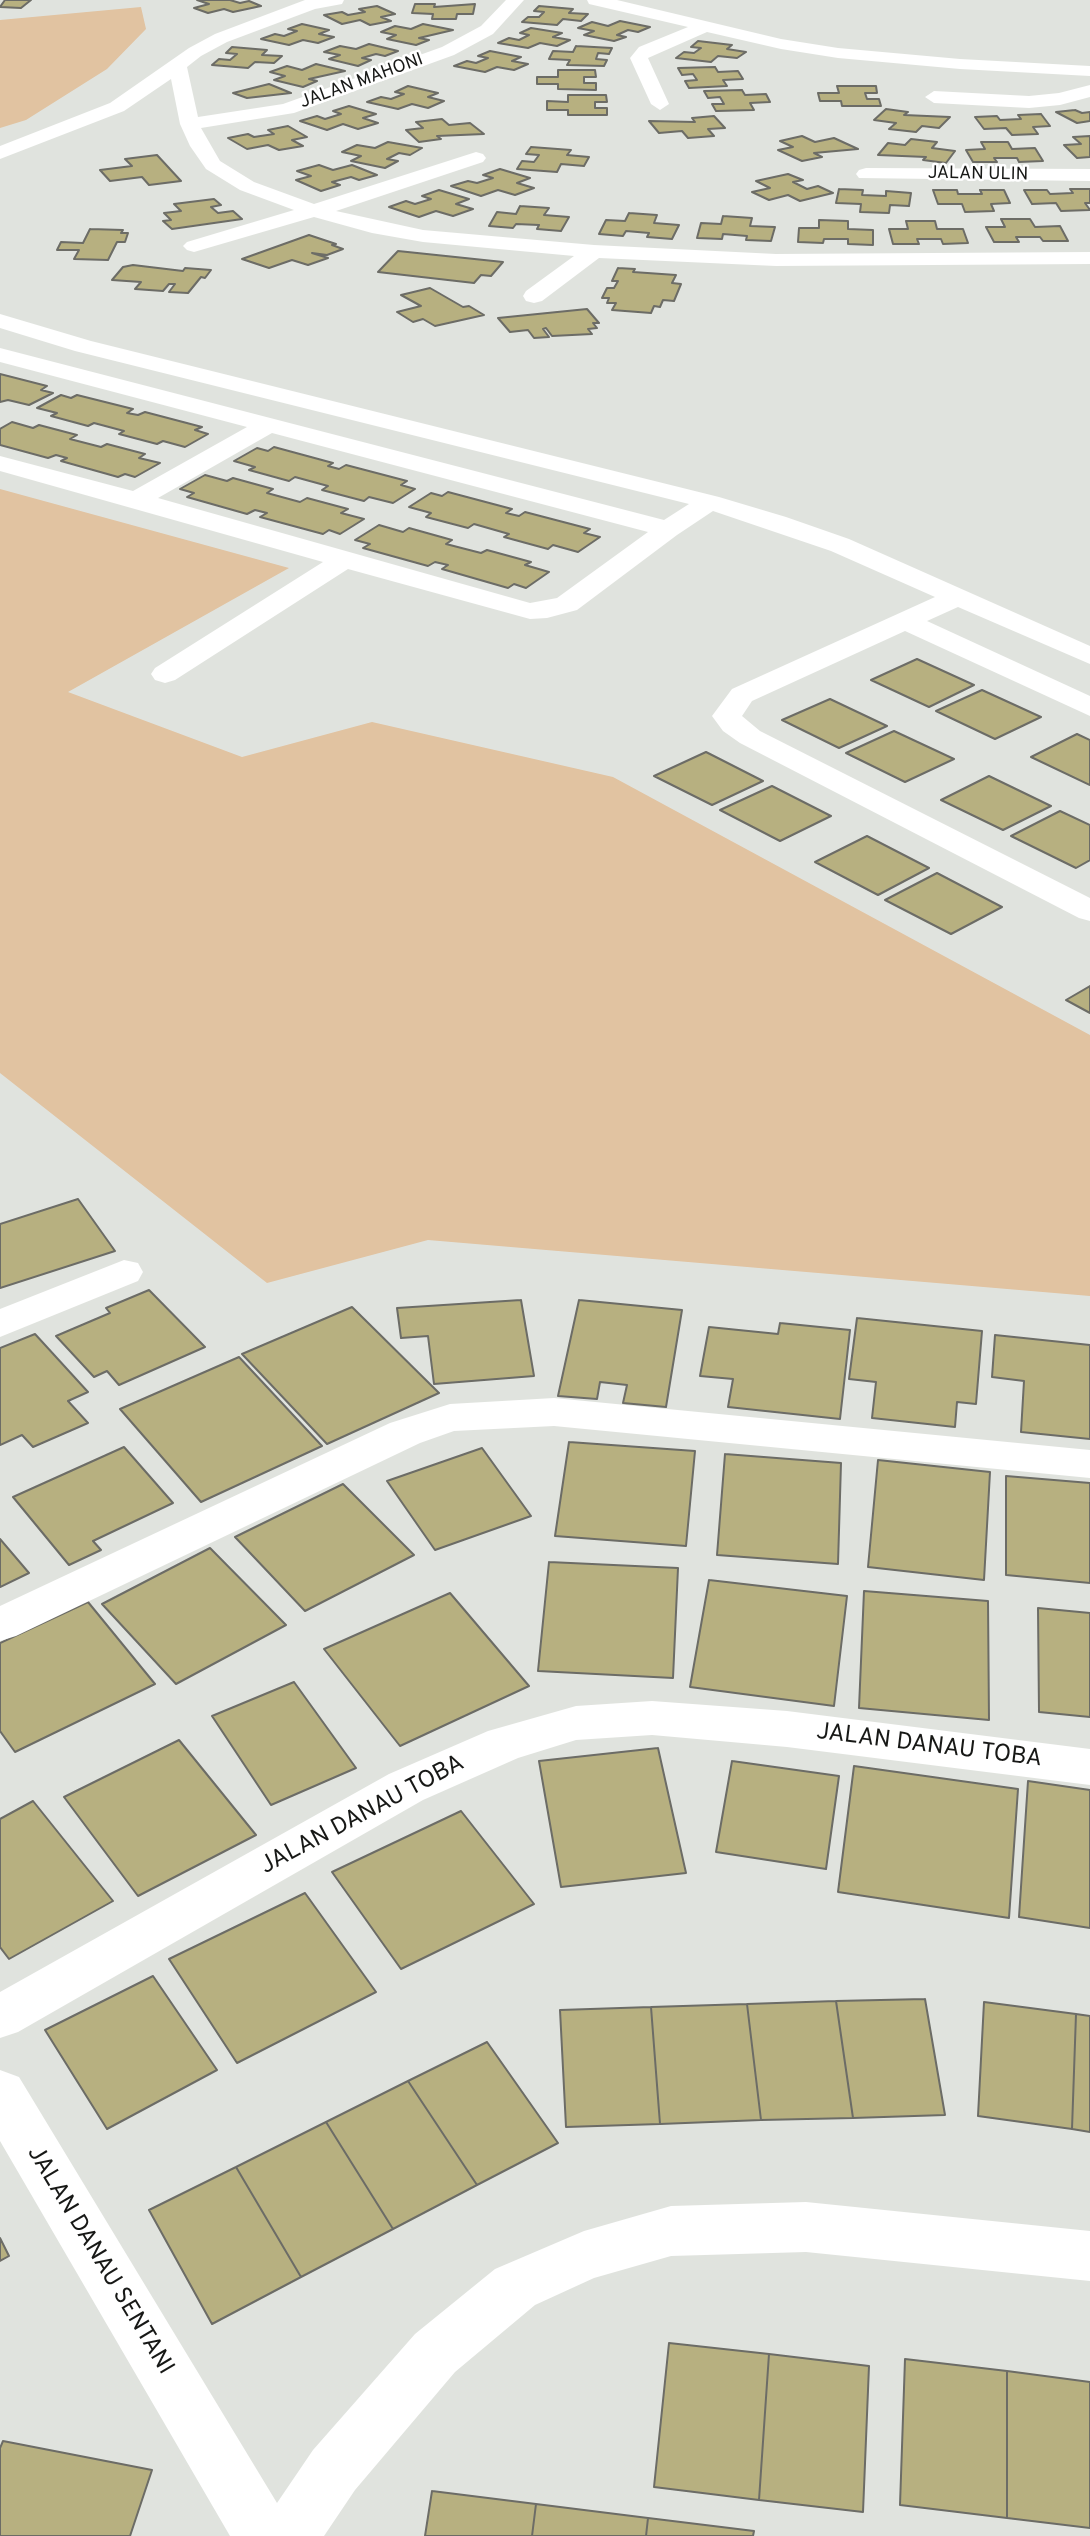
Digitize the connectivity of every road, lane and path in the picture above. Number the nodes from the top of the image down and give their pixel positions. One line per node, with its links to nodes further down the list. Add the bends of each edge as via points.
1 (336, 0): 4 (street)
2 (516, 0): 13 (street, JALAN MAHONI, via 487,30 448,51 287,109)
3 (595, 0): 5 (street)
4 (306, 2): 6 (street, via 220,38)
5 (704, 27): 7 (street, via 838,53); 12 (street, via 645,51 639,58)
6 (178, 66): 9 (street); 10 (street)
7 (1090, 71)
8 (1090, 91): 11 (street, via 1029,102)
9 (183, 92): 10 (street); 13 (street)
10 (141, 93): 14 (street)
11 (934, 97)
12 (660, 104)
13 (190, 124): 18 (street, via 200,146 226,174)
14 (0, 153)
15 (477, 158): 18 (street)
16 (866, 174): 17 (street, JALAN ULIN)
17 (1090, 175)
18 (314, 211): 19 (street); 20 (street, via 423,236)
19 (194, 246)
20 (593, 251): 21 (street, via 776,260); 22 (street)
21 (1090, 258)
22 (534, 296)
23 (0, 321): 28 (street, via 83,346)
24 (0, 355): 25 (street)
25 (270, 424): 27 (street); 29 (street)
26 (0, 463): 27 (street)
27 (136, 500): 30 (street)
28 (710, 502): 29 (street); 31 (street, via 840,545)
29 (668, 529): 30 (street, via 567,604 547,610 506,606)
30 (343, 561): 34 (street)
31 (957, 597): 32 (street); 33 (street)
32 (907, 622): 35 (street); 36 (street, via 742,695 727,716 750,737)
33 (1090, 656)
34 (165, 674)
35 (1090, 707)
36 (1090, 911)
37 (124, 1272): 38 (street)
38 (0, 1324)
39 (1090, 1464): 40 (street, via 554,1412 450,1418 405,1433)
40 (0, 1625)
41 (1090, 1767): 42 (street, JALAN DANAU TOBA, via 787,1729 653,1718 576,1723 504,1744 406,1787)
42 (0, 2017)
43 (0, 2093): 45 (street, JALAN DANAU SENTANI)
44 (1090, 2256): 46 (street, via 806,2227 671,2231 584,2256 515,2287 435,2353 334,2470)
45 (263, 2536)
46 (289, 2536)

